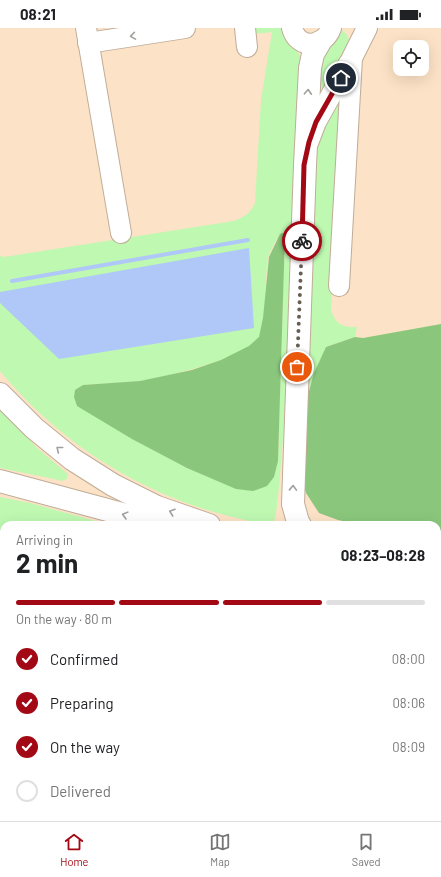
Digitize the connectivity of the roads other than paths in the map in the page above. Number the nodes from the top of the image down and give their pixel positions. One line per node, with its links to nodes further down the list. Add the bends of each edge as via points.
1 (185, 28): 6 (street, one-way to 6)
2 (245, 28): 7 (street)
3 (292, 28): 5 (street, via 297,37 307,43)
4 (360, 31): 8 (street)
5 (325, 35): 9 (main road, one-way to 5, via 310,68 313,54)
6 (87, 36): 10 (street)
7 (246, 48)
8 (352, 58): 9 (street, via 316,122); 11 (street)
9 (304, 165): 16 (main road, one-way to 9, via 292,504)
10 (121, 233)
11 (339, 286)
12 (0, 394): 15 (main road, one-way to 12, via 157,507 113,485 72,459 34,428)
13 (0, 481): 14 (main road, one-way to 13)
14 (148, 521)
15 (197, 521)
16 (298, 521)

